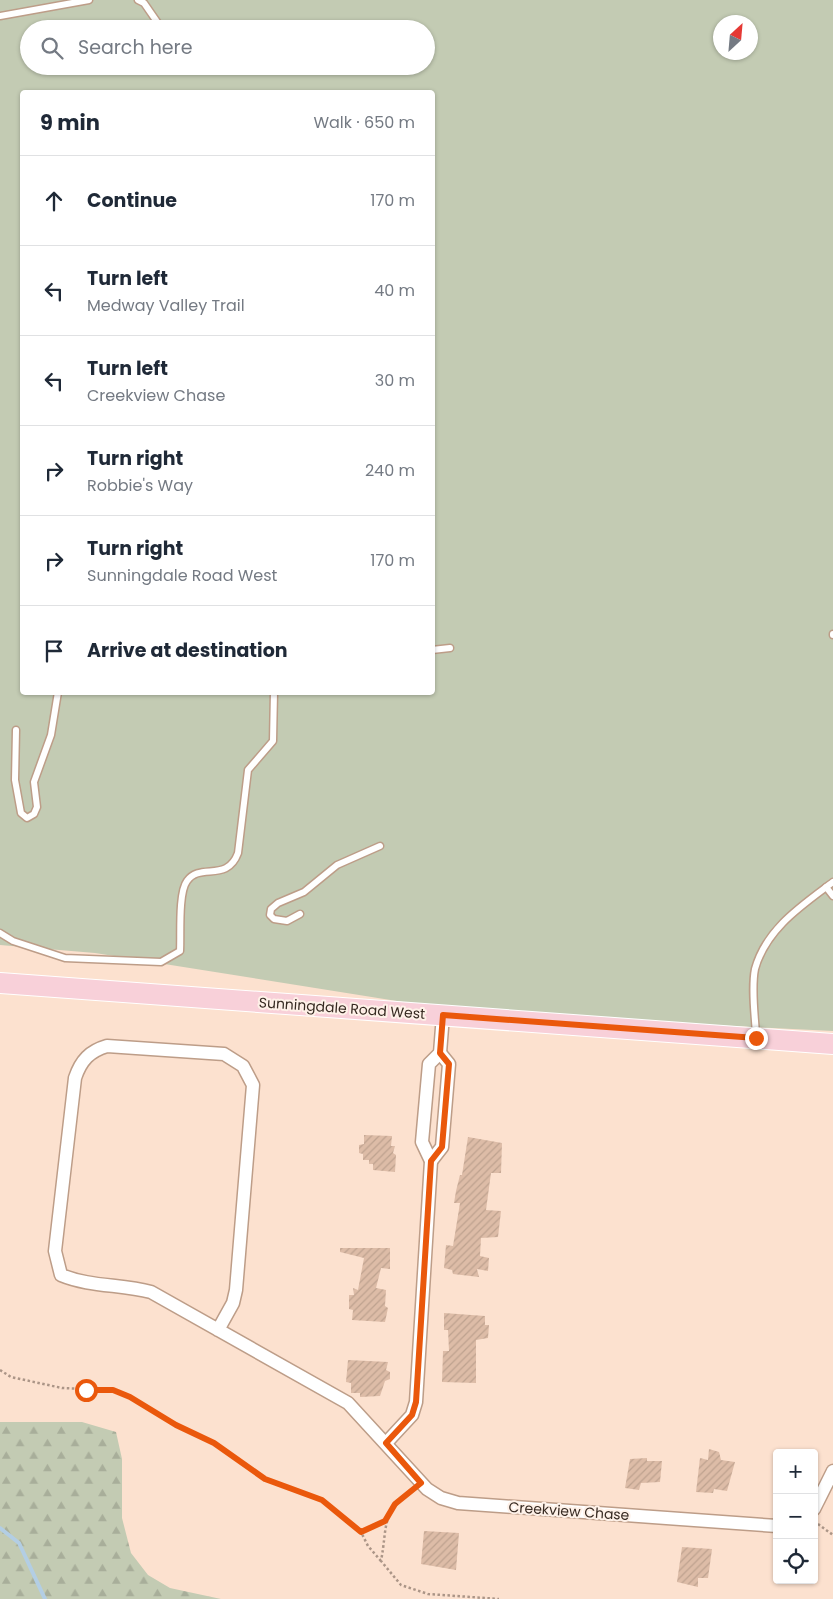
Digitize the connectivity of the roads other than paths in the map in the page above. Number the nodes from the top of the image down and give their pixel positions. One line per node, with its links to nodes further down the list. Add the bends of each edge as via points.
1 (89, 0): 3 (lane)
2 (138, 0): 4 (lane)
3 (0, 16)
4 (156, 20)
5 (450, 648): 6 (lane)
6 (435, 650)
7 (58, 695): 9 (lane, via 51,735 34,782 37,808 27,818 21,813 15,780)
8 (274, 695): 15 (lane, via 272,741 248,770 238,853 226,869 195,874 187,880 183,889 180,951 161,962 65,958)
9 (16, 730)
10 (380, 846): 14 (lane, via 337,865 304,892 278,903 270,914 274,919 287,921)
11 (833, 882): 12 (lane)
12 (826, 887): 13 (lane); 18 (lane, via 798,908 764,945 755,971)
13 (833, 896)
14 (300, 914)
15 (0, 933)
16 (0, 983): 17 (main road, Sunningdale Road West)
17 (443, 1015): 18 (main road, Sunningdale Road West); 20 (street)
18 (756, 1038): 19 (main road, Sunningdale Road West)
19 (833, 1044)
20 (440, 1053): 21 (street, via 429,1064 422,1142); 21 (street, via 449,1064 444,1128 442,1147)
21 (431, 1161): 23 (street, via 416,1402 412,1415)
22 (218, 1330): 22 (street, Creekview Chase, via 151,1292 61,1275 55,1251 76,1078 79,1066 96,1049 107,1046 224,1054 243,1066 249,1075 253,1086 236,1290 233,1303); 23 (street, Creekview Chase, via 348,1404)
23 (386, 1443): 26 (street, Creekview Chase, via 421,1483 441,1498 458,1504)
24 (833, 1471): 25 (street)
25 (818, 1501)
26 (773, 1526)

